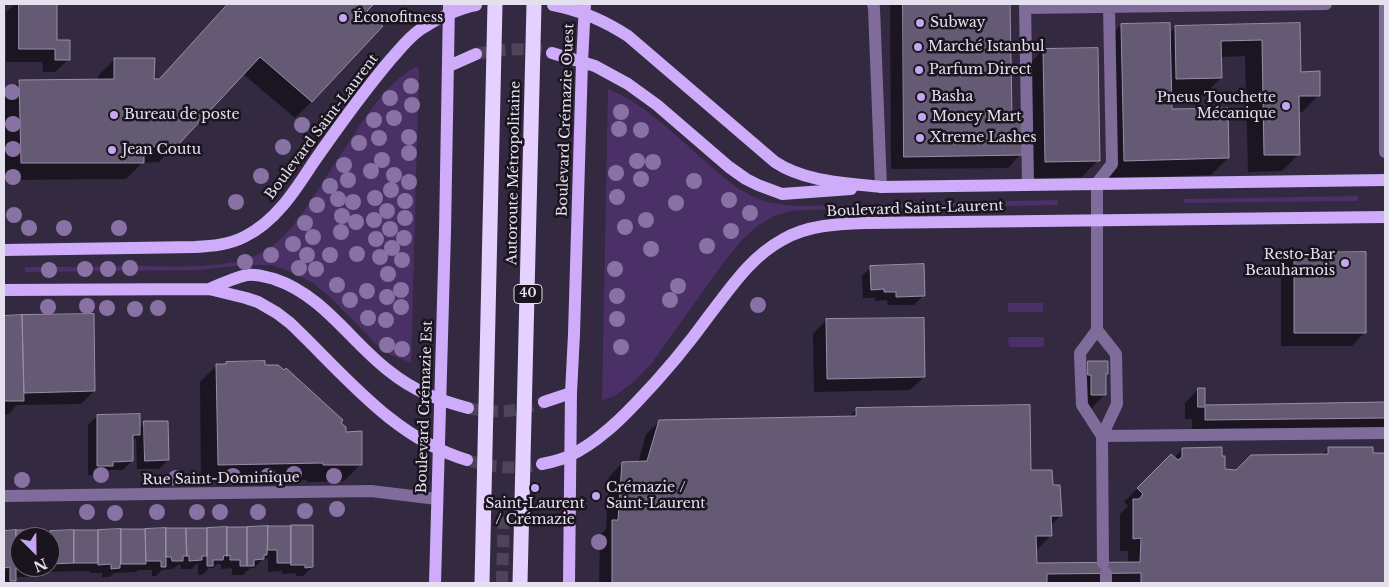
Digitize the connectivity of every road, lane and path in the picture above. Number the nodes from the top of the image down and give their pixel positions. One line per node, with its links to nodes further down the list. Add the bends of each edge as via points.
1 (495, 4): 44 (highway, Autoroute Métropolitaine, bridge)
2 (534, 4): 45 (highway, Autoroute Métropolitaine / 40, bridge)
3 (553, 4): 14 (main road, Boulevard Saint-Laurent)
4 (873, 4): 23 (street)
5 (1286, 4): 6 (street); 12 (street)
6 (1326, 4)
7 (1333, 4): 8 (street)
8 (1338, 4)
9 (1385, 4): 19 (street)
10 (476, 5): 13 (main road, Boulevard Saint-Laurent)
11 (1025, 6): 12 (street); 22 (street)
12 (1109, 7): 21 (street, via 1112,164)
13 (449, 9): 18 (main road); 26 (main road, Boulevard Saint-Laurent, via 404,45 353,106 285,203 264,224 244,237 195,248)
14 (585, 9): 17 (main road, Boulevard Crémazie Ouest); 23 (main road, Boulevard Saint-Laurent, via 636,43 781,166 821,179)
15 (552, 53): 17 (main road)
16 (476, 54): 18 (main road)
17 (582, 62): 23 (main road, via 607,71 628,84 729,167 771,191 782,194); 30 (main road, Boulevard Crémazie Ouest)
18 (448, 66): 31 (main road, Boulevard Crémazie Est)
19 (1385, 152)
20 (1385, 180): 21 (main road, Boulevard Saint-Laurent)
21 (1097, 183): 22 (main road, Boulevard Saint-Laurent); 25 (street)
22 (1028, 184): 23 (main road, Boulevard Saint-Laurent)
23 (881, 187)
24 (1385, 217): 25 (main road, Boulevard Saint-Laurent)
25 (1097, 220): 29 (street); 37 (main road, Boulevard Saint-Laurent, via 836,224 798,232 754,260 648,390 616,423)
26 (4, 250)
27 (209, 289): 28 (main road); 31 (main road, via 247,275 269,278 294,287 316,301 388,370 414,388); 36 (main road, via 258,302 277,313 374,406)
28 (4, 290)
29 (1097, 330): 35 (street, via 1116,354 1118,404); 35 (street, via 1080,353 1080,380 1082,405)
30 (571, 393): 32 (main road); 37 (main road)
31 (440, 400): 33 (main road); 36 (main road, Boulevard Crémazie Est)
32 (544, 402)
33 (468, 408)
34 (1385, 433): 35 (street)
35 (1102, 436): 42 (street)
36 (439, 450): 38 (main road); 41 (main road, Boulevard Crémazie Est)
37 (571, 456): 39 (main road, Boulevard Saint-Laurent); 46 (main road)
38 (467, 460)
39 (542, 464)
40 (4, 496): 41 (street, Rue Saint-Dominique, via 371,491)
41 (437, 499): 43 (main road, Boulevard Crémazie Est)
42 (1105, 573)
43 (435, 583)
44 (482, 583)
45 (520, 583)
46 (569, 583)

